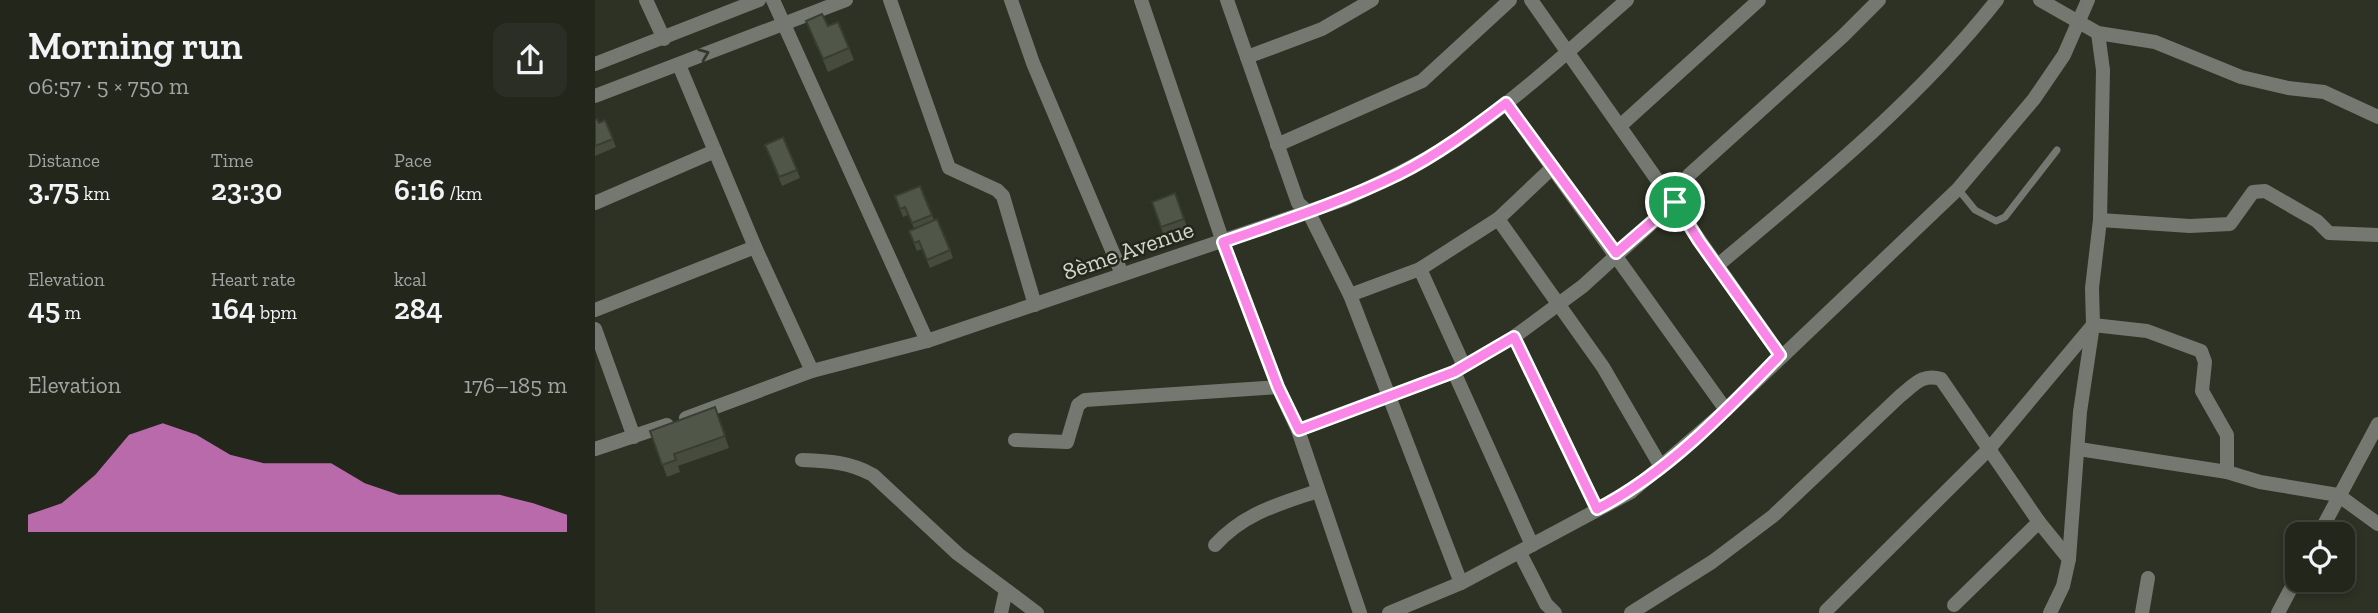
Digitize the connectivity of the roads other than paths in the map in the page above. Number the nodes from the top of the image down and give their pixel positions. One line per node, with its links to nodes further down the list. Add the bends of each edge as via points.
1 (646, 0): 21 (street)
2 (759, 0): 21 (street)
3 (772, 0): 19 (street)
4 (846, 0): 19 (street)
5 (890, 0): 48 (street, via 946,160 955,173 997,190 1003,197)
6 (1011, 0): 46 (street)
7 (1141, 0): 41 (street)
8 (1227, 0): 23 (street)
9 (1371, 0): 23 (street, via 1322,29)
10 (1510, 0): 30 (street, via 1422,81)
11 (1531, 0): 22 (street)
12 (1627, 0): 22 (street, 8ème Avenue)
13 (1759, 0): 29 (street)
14 (1879, 0): 35 (street, via 1689,175)
15 (1997, 0): 44 (street, via 1914,95)
16 (2040, 0): 18 (street)
17 (2088, 0): 18 (street)
18 (2078, 20): 20 (street); 34 (street, via 2064,55 2034,99)
19 (785, 22): 25 (street, one-way to 19); 54 (street)
20 (2098, 33): 28 (street, via 2155,42 2241,77 2324,92); 39 (street, via 2103,70)
21 (664, 39): 24 (street)
22 (1569, 51): 27 (street, 8ème Avenue); 29 (street)
23 (1247, 57): 30 (street)
24 (595, 64)
25 (679, 65): 26 (street); 32 (street)
26 (595, 96)
27 (1506, 103): 33 (street); 37 (street, 8ème Avenue, via 1401,173)
28 (2378, 117)
29 (1620, 126): 35 (street)
30 (1276, 145): 37 (street, via 1298,203)
31 (2057, 150): 34 (lane, via 2005,216 1996,221 1976,210)
32 (715, 151): 36 (street); 42 (street)
33 (1552, 167): 38 (street); 43 (street)
34 (1958, 189): 55 (street)
35 (1675, 202): 43 (street); 44 (street)
36 (595, 203)
37 (1309, 212): 41 (street, 8ème Avenue); 47 (street)
38 (1498, 219): 45 (street); 49 (street)
39 (2100, 220): 40 (street, via 2230,224 2253,192 2265,191 2329,233); 51 (street)
40 (2378, 235)
41 (1223, 242): 46 (street, 8ème Avenue); 58 (street)
42 (755, 247): 50 (street); 57 (street)
43 (1616, 253): 49 (street); 60 (street)
44 (1718, 265): 55 (street)
45 (1420, 270): 47 (street); 56 (street)
46 (1122, 274): 48 (street, 8ème Avenue)
47 (1350, 295): 59 (street)
48 (1035, 305): 54 (street, 8ème Avenue)
49 (1557, 306): 53 (street); 69 (street, via 1603,367)
50 (595, 310)
51 (2093, 325): 66 (street); 67 (street, via 2084,372); 70 (street, via 2147,331 2201,351 2203,391 2227,435)
52 (595, 330): 63 (street)
53 (1514, 337): 56 (street); 73 (street)
54 (927, 341): 57 (street, 8ème Avenue)
55 (1780, 355): 60 (street)
56 (1459, 369): 59 (street); 78 (street)
57 (812, 371): 63 (street, 8ème Avenue)
58 (1278, 387): 62 (street); 64 (street, via 1085,400 1078,405 1067,442)
59 (1388, 398): 62 (street); 81 (street)
60 (1726, 410): 69 (street)
61 (2378, 424): 72 (street)
62 (1299, 430): 71 (street)
63 (634, 437): 65 (street, 8ème Avenue)
64 (1015, 440)
65 (595, 449)
66 (1989, 449): 75 (street); 85 (street); 91 (street, via 1941,379 1922,378 1773,516 1712,562)
67 (2079, 449): 70 (street); 79 (street)
68 (802, 460): 82 (street, via 858,466 873,475 924,525)
69 (1660, 465): 73 (street, via 1631,492)
70 (2227, 472): 72 (street)
71 (1318, 491): 77 (street, via 1255,512); 89 (street)
72 (2338, 495): 74 (street); 76 (street)
73 (1597, 509): 78 (street)
74 (2325, 522)
75 (2039, 523): 79 (street); 84 (street)
76 (2378, 524)
77 (1215, 545)
78 (1526, 549): 81 (street); 86 (street)
79 (2069, 559): 92 (street)
80 (2148, 578): 93 (street)
81 (1461, 583): 90 (street)
82 (1006, 590): 87 (street); 88 (street)
83 (2289, 592): 94 (street)
84 (1954, 605)
85 (1826, 611)
86 (1552, 612)
87 (1001, 613)
88 (1037, 613)
89 (1360, 613)
90 (1389, 613)
91 (1631, 613)
92 (2050, 613)
93 (2142, 613)
94 (2278, 613)

